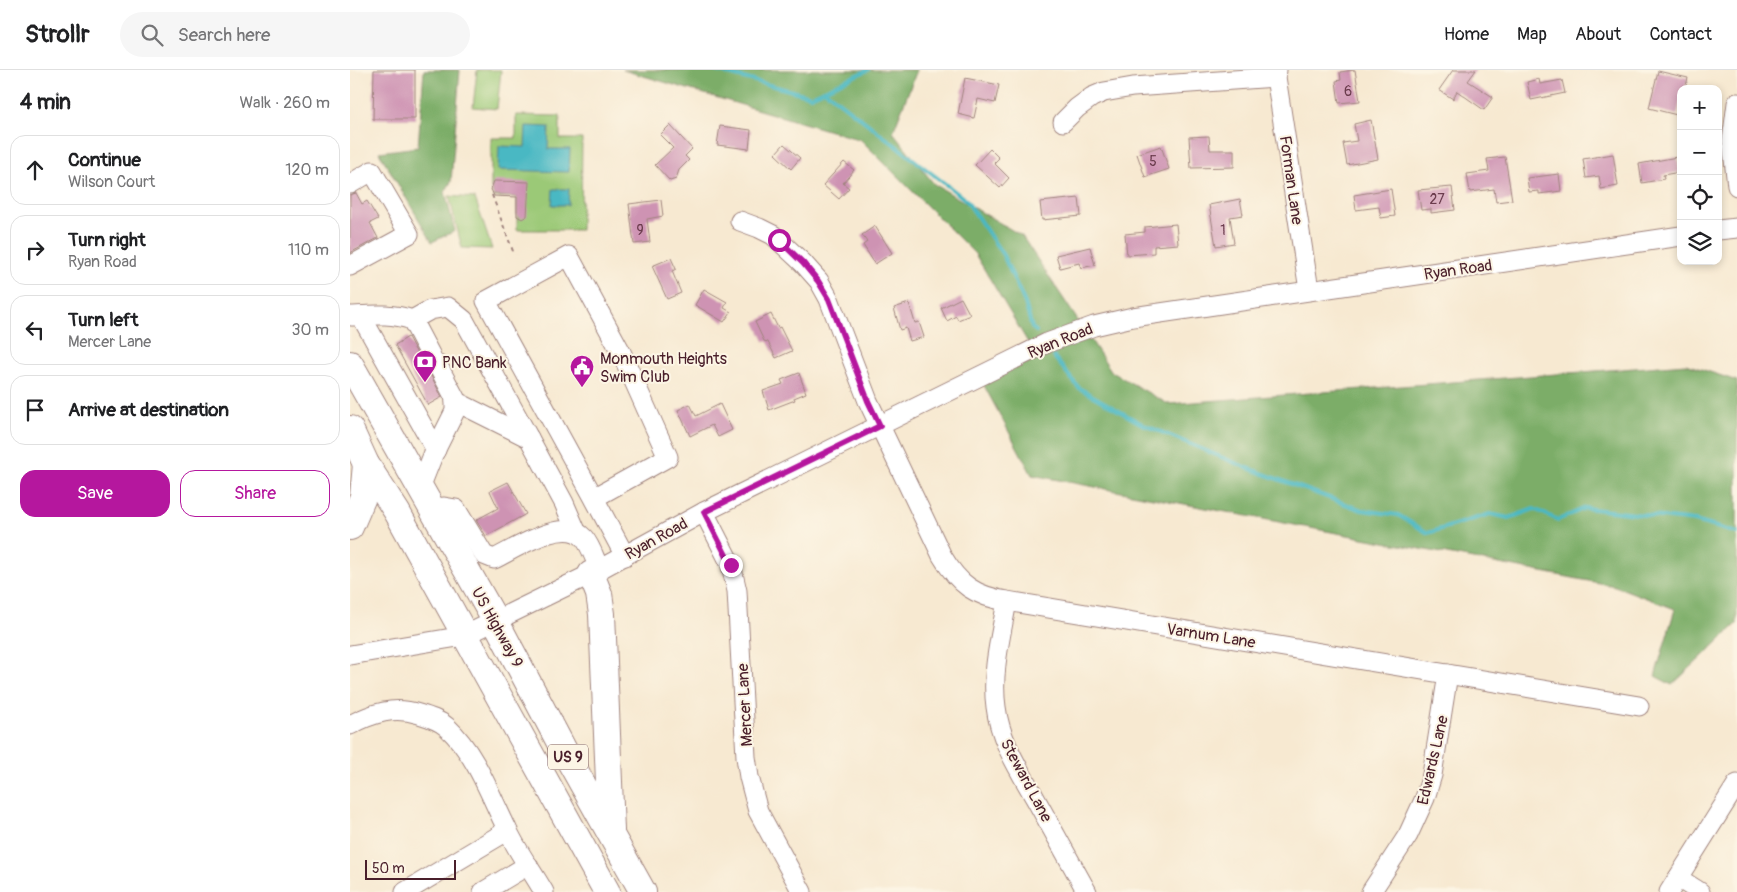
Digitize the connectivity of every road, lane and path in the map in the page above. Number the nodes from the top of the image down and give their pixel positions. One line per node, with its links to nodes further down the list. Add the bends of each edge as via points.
1 (1277, 74): 3 (street, via 1104,92 1092,97); 13 (street, Forman Lane)
2 (1737, 103): 5 (street, via 1732,141)
3 (1063, 122)
4 (350, 184): 12 (street, via 372,171 409,234)
5 (1737, 186)
6 (492, 195): 11 (path)
7 (740, 221): 18 (street, Varnum Lane, via 773,235 818,281 829,299)
8 (1737, 228): 9 (street)
9 (1722, 230)
10 (1677, 237): 13 (street, Ryan Road)
11 (514, 254)
12 (350, 266)
13 (1309, 290): 18 (street, Ryan Road, via 1094,326 1047,344)
14 (356, 316): 15 (street, via 387,315); 21 (street)
15 (412, 320): 17 (street); 19 (street, via 430,310 448,307 464,320)
16 (350, 364): 23 (highway, US Highway 9 / US 9)
17 (455, 401): 19 (street); 21 (street, via 455,411)
18 (880, 426): 24 (street, Ryan Road); 30 (street, Varnum Lane, via 950,569 973,591)
19 (520, 434): 26 (street, via 564,503)
20 (356, 445): 25 (highway, via 363,497); 32 (highway, US Highway 9 / US 9, via 397,512)
21 (436, 450): 23 (street)
22 (594, 498): 22 (street, via 668,457 621,352 569,256 486,301); 27 (street)
23 (427, 499): 28 (highway, US Highway 9 / US 9)
24 (704, 512): 27 (street, Ryan Road); 47 (street, Mercer Lane, via 731,565 737,591 746,757 754,800)
25 (350, 527)
26 (577, 533): 28 (street, via 573,530 555,532 494,559); 29 (street, via 584,538)
27 (624, 556): 29 (street, Ryan Road)
28 (477, 562): 31 (highway, US Highway 9 / US 9)
29 (596, 572): 31 (street, Ryan Road); 39 (highway, via 602,614)
30 (1007, 601): 34 (street, Varnum Lane); 48 (street, Steward Lane, via 994,684 1000,728 1012,756)
31 (496, 620): 32 (street, Ryan Road); 39 (highway, US Highway 9 / US 9)
32 (464, 636): 33 (street, Ryan Road); 45 (highway, US Highway 9 / US 9)
33 (350, 655)
34 (1448, 674): 35 (street, Varnum Lane); 49 (street, Edwards Lane, via 1432,776 1425,798 1408,835)
35 (1639, 706)
36 (350, 726): 38 (street, via 380,711 414,712 433,718 446,727 467,752 494,799)
37 (1737, 784): 41 (street)
38 (507, 831): 40 (street); 42 (street)
39 (611, 833): 46 (highway, US Highway 9 / US 9)
40 (528, 866): 43 (street); 44 (street)
41 (1673, 885): 50 (street)
42 (410, 891)
43 (483, 892)
44 (544, 892)
45 (607, 892)
46 (643, 892)
47 (802, 892)
48 (1087, 892)
49 (1371, 892)
50 (1700, 892)

